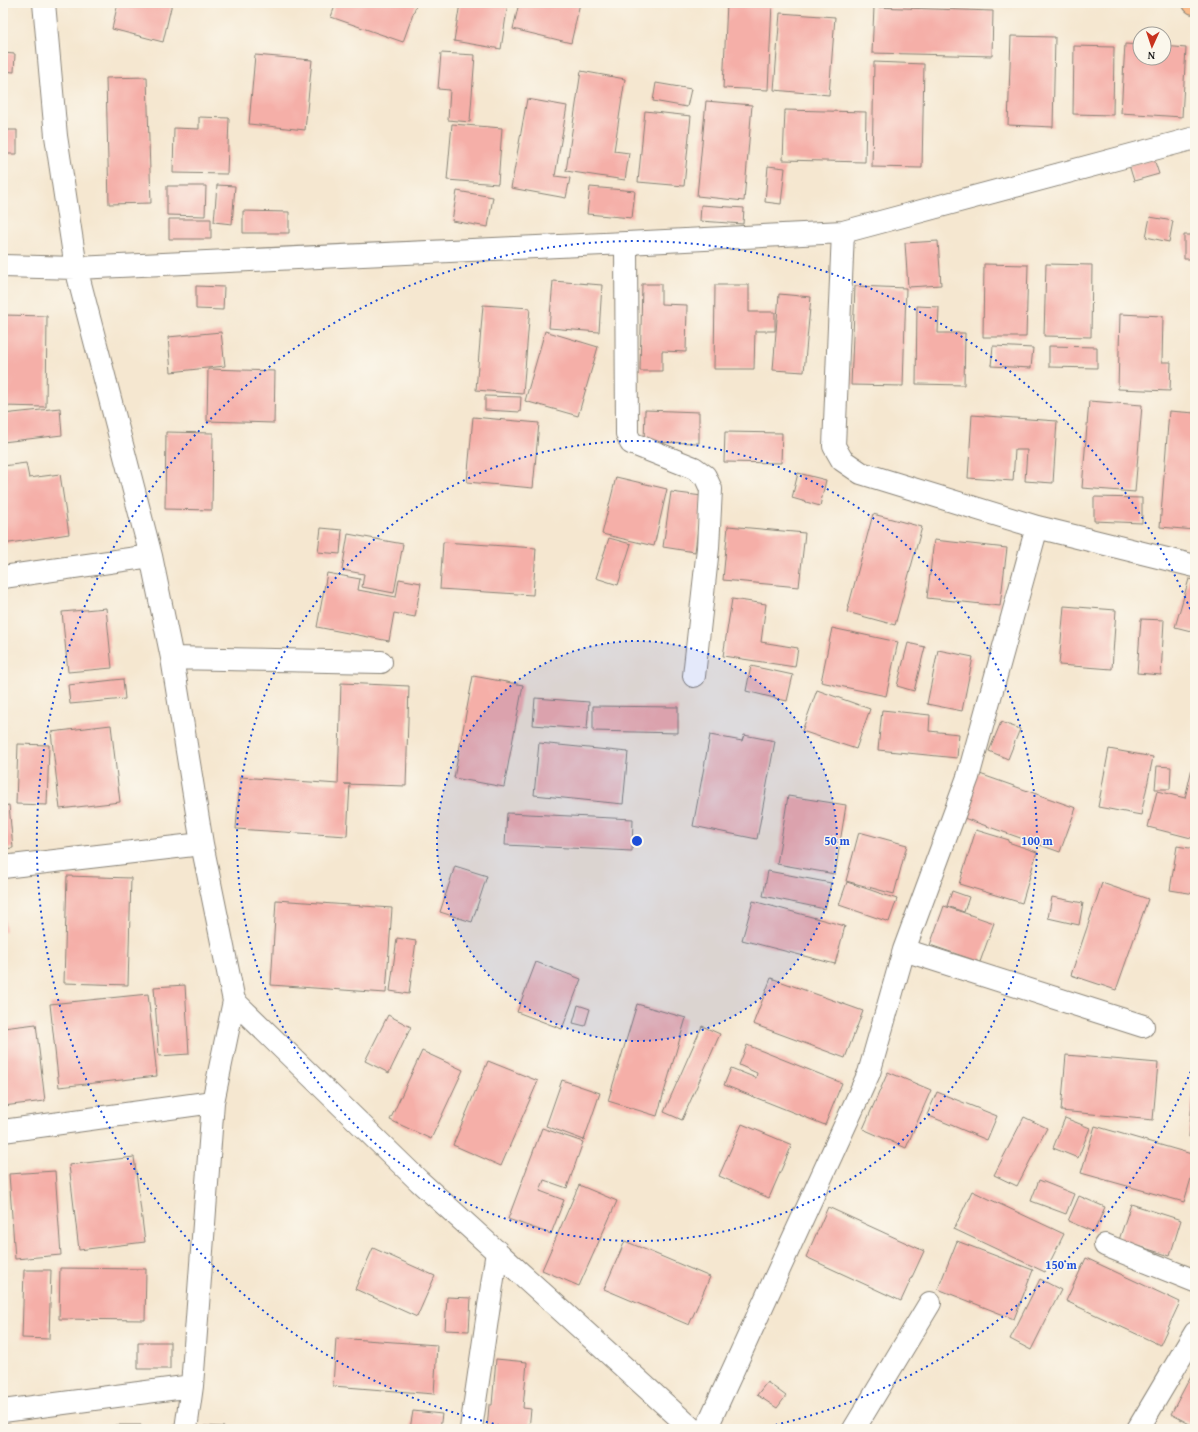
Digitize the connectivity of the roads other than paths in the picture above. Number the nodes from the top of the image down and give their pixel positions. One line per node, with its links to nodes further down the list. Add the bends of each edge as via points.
1 (44, 3): 6 (street, via 56,136)
2 (1195, 138): 3 (street)
3 (843, 232): 4 (street); 7 (street, via 834,446 842,460 862,473)
4 (626, 243): 6 (street); 13 (street, via 627,434 631,443 694,468 705,476 711,489 708,548)
5 (3, 266): 6 (street)
6 (76, 268): 8 (street)
7 (1037, 527): 9 (street); 16 (street, via 968,776)
8 (152, 556): 10 (street); 11 (street)
9 (1195, 566)
10 (3, 577)
11 (172, 658): 12 (street); 14 (street)
12 (381, 662)
13 (694, 676)
14 (202, 844): 15 (street); 17 (street)
15 (3, 867)
16 (904, 950): 18 (street); 31 (street, via 869,1073)
17 (234, 1001): 19 (street); 22 (street, via 419,1182)
18 (1143, 1026)
19 (213, 1102): 20 (street); 26 (street)
20 (3, 1131)
21 (1105, 1245): 23 (street)
22 (497, 1251): 29 (street); 30 (street)
23 (1195, 1281)
24 (930, 1303): 32 (street)
25 (1195, 1333): 33 (street)
26 (192, 1386): 27 (street); 28 (street)
27 (3, 1411)
28 (186, 1429)
29 (471, 1429)
30 (692, 1429)
31 (706, 1429)
32 (854, 1429)
33 (1138, 1429)

